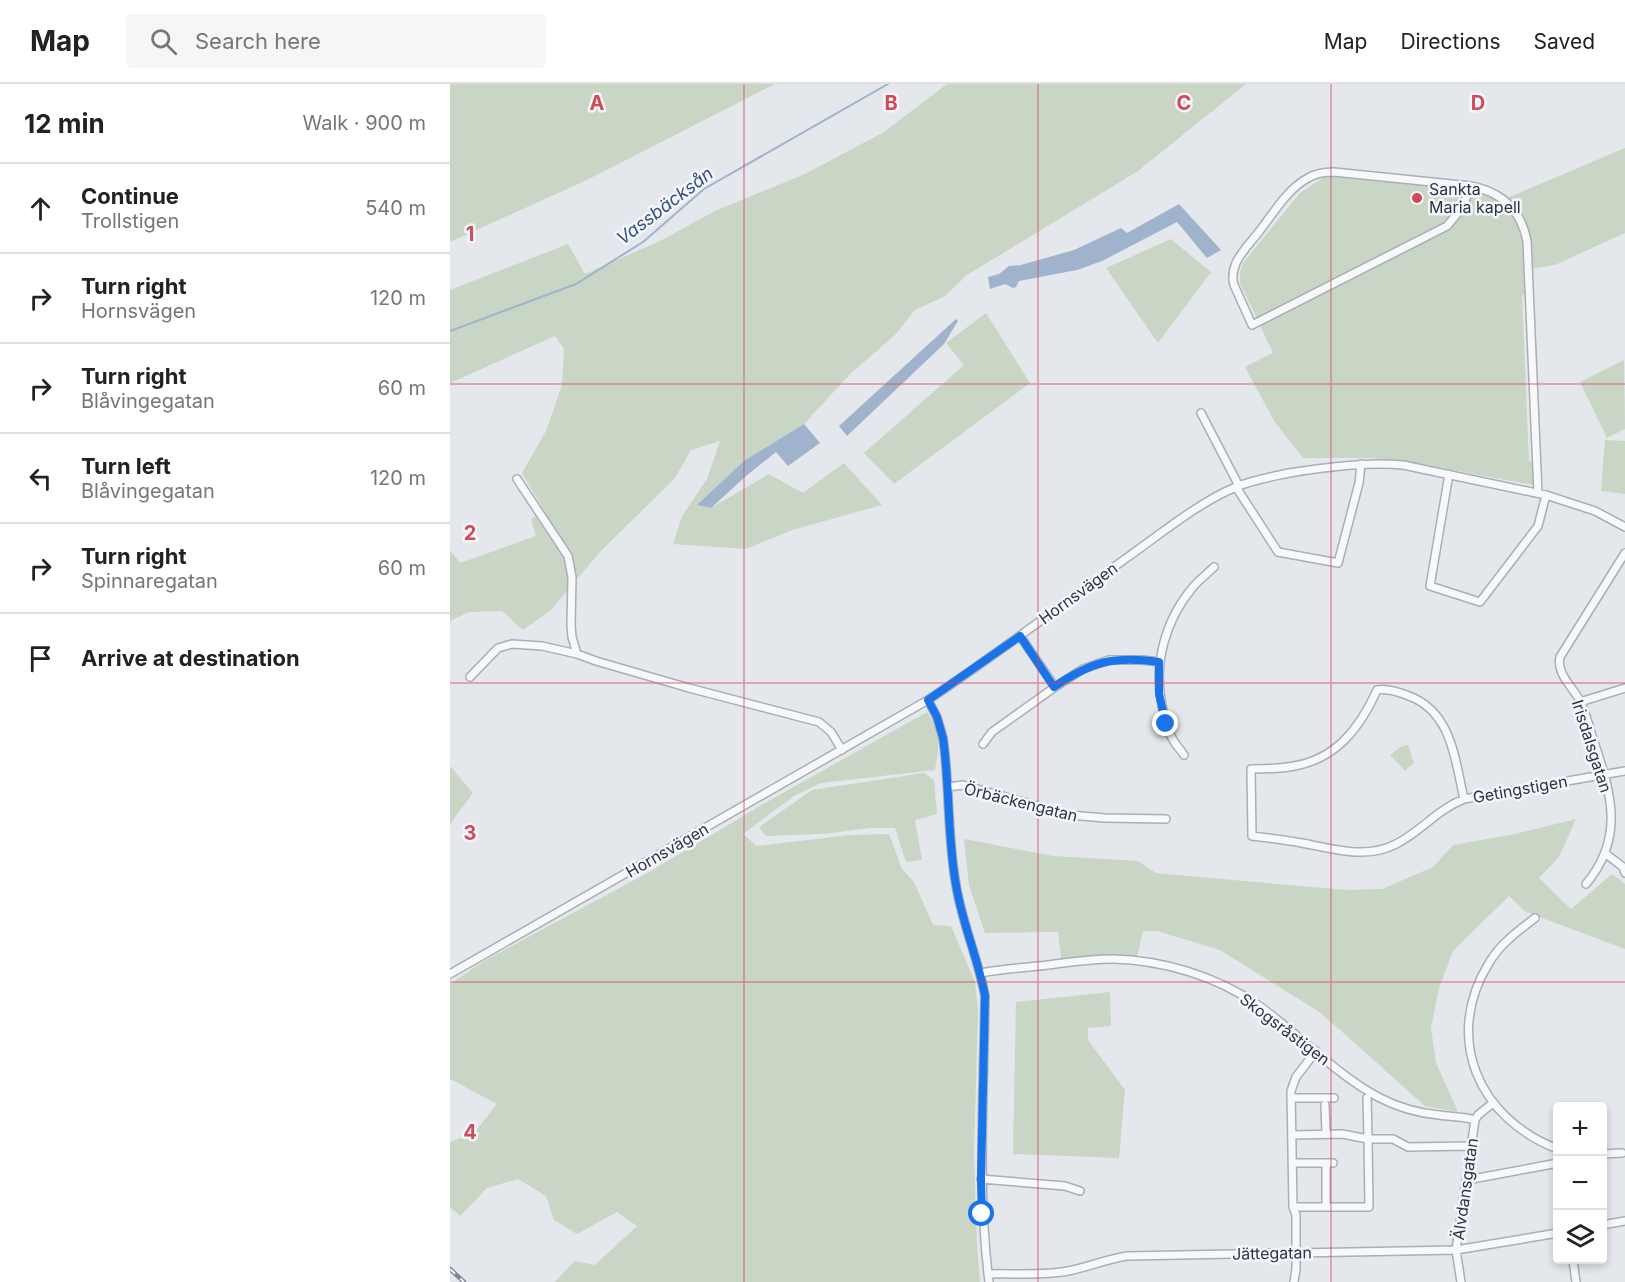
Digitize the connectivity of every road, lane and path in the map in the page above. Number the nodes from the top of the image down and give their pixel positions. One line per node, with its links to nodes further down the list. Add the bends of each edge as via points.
1 (1471, 186): 1 (street, via 1334,172 1308,177 1292,190 1237,262 1234,285 1252,325 1447,226 1462,208); 7 (street, via 1495,194 1512,207 1525,231)
2 (1201, 413): 6 (street)
3 (1361, 464): 4 (street, Hornsvägen, via 1403,465); 6 (street, Hornsvägen, via 1313,469); 6 (street, via 1338,563 1278,552)
4 (1449, 474): 7 (street, Hornsvägen); 8 (street, via 1431,586 1480,602 1538,526)
5 (517, 479): 13 (street, via 568,556 572,637)
6 (1237, 486): 12 (street, Hornsvägen, via 1159,535)
7 (1538, 493): 8 (street, Hornsvägen)
8 (1546, 495): 9 (street, Hornsvägen, via 1595,511)
9 (1625, 527)
10 (1625, 553): 19 (street, Irisdalsgatan, via 1560,657 1559,669)
11 (1214, 567): 14 (street, via 1194,586 1177,611)
12 (1020, 636): 16 (street); 18 (street, Hornsvägen)
13 (578, 654): 15 (street, via 542,646 505,645 492,652); 21 (street, via 819,722)
14 (1159, 662): 16 (street, via 1109,660 1083,669); 22 (street, via 1159,694 1166,724)
15 (470, 678)
16 (1054, 687): 20 (street, via 992,732)
17 (1625, 688): 19 (street)
18 (928, 700): 21 (street, Hornsvägen); 25 (street, via 941,728)
19 (1580, 702): 24 (street, Irisdalsgatan)
20 (983, 744)
21 (842, 750): 33 (street, Hornsvägen)
22 (1184, 755)
23 (1625, 771): 24 (street, Getingstigen)
24 (1605, 774): 26 (street, Getingstigen); 28 (street, Irisdalsgatan, via 1611,825)
25 (948, 787): 27 (street, Örbäckengatan, via 963,785 1070,815); 32 (street, via 955,883)
26 (1464, 799): 26 (street, Getingstigen, via 1393,846 1368,852 1252,836 1251,769 1292,767 1323,756 1351,734 1377,690 1382,689 1414,698 1442,721)
27 (1166, 819)
28 (1606, 854): 29 (street); 30 (street, Irisdalsgatan)
29 (1624, 869)
30 (1586, 884)
31 (1534, 918): 38 (street, via 1498,949 1481,977 1472,1005 1470,1050 1478,1077)
32 (981, 973): 34 (street, Skogsråstigen, via 1112,959 1173,968 1208,978 1243,996); 50 (street, via 985,996)
33 (450, 974)
34 (1316, 1051): 35 (street, via 1293,1084); 40 (street, Skogsråstigen, via 1352,1080 1392,1104)
35 (1292, 1098): 36 (street); 42 (street)
36 (1334, 1098)
37 (1367, 1098): 43 (street)
38 (1493, 1103): 40 (street, Älvdansgatan); 45 (street, via 1514,1125)
39 (1325, 1105): 41 (street)
40 (1475, 1120): 44 (street, Älvdansgatan)
41 (1326, 1134): 42 (street); 43 (street)
42 (1292, 1135): 48 (street)
43 (1368, 1139): 44 (street, via 1393,1138 1408,1147); 54 (street, via 1369,1207)
44 (1471, 1146): 51 (street, Älvdansgatan)
45 (1553, 1147)
46 (1622, 1153): 47 (street)
47 (1607, 1154)
48 (1292, 1163): 53 (street); 54 (street, via 1330,1163)
49 (1553, 1164): 51 (street)
50 (981, 1179): 52 (street, via 1065,1186); 61 (street)
51 (1467, 1180): 58 (street, Älvdansgatan)
52 (1080, 1191)
53 (1293, 1207): 54 (street); 59 (street)
54 (1326, 1207)
55 (1625, 1221): 56 (street)
56 (1607, 1224)
57 (1553, 1234): 58 (street, Jättegatan)
58 (1456, 1250): 59 (street, Jättegatan); 63 (street, Älvdansgatan)
59 (1296, 1253): 61 (street, Jättegatan, via 1127,1256 1059,1272); 62 (street)
60 (1574, 1264): 64 (street)
61 (988, 1278)
62 (1294, 1282)
63 (1461, 1282)
64 (1576, 1282)

